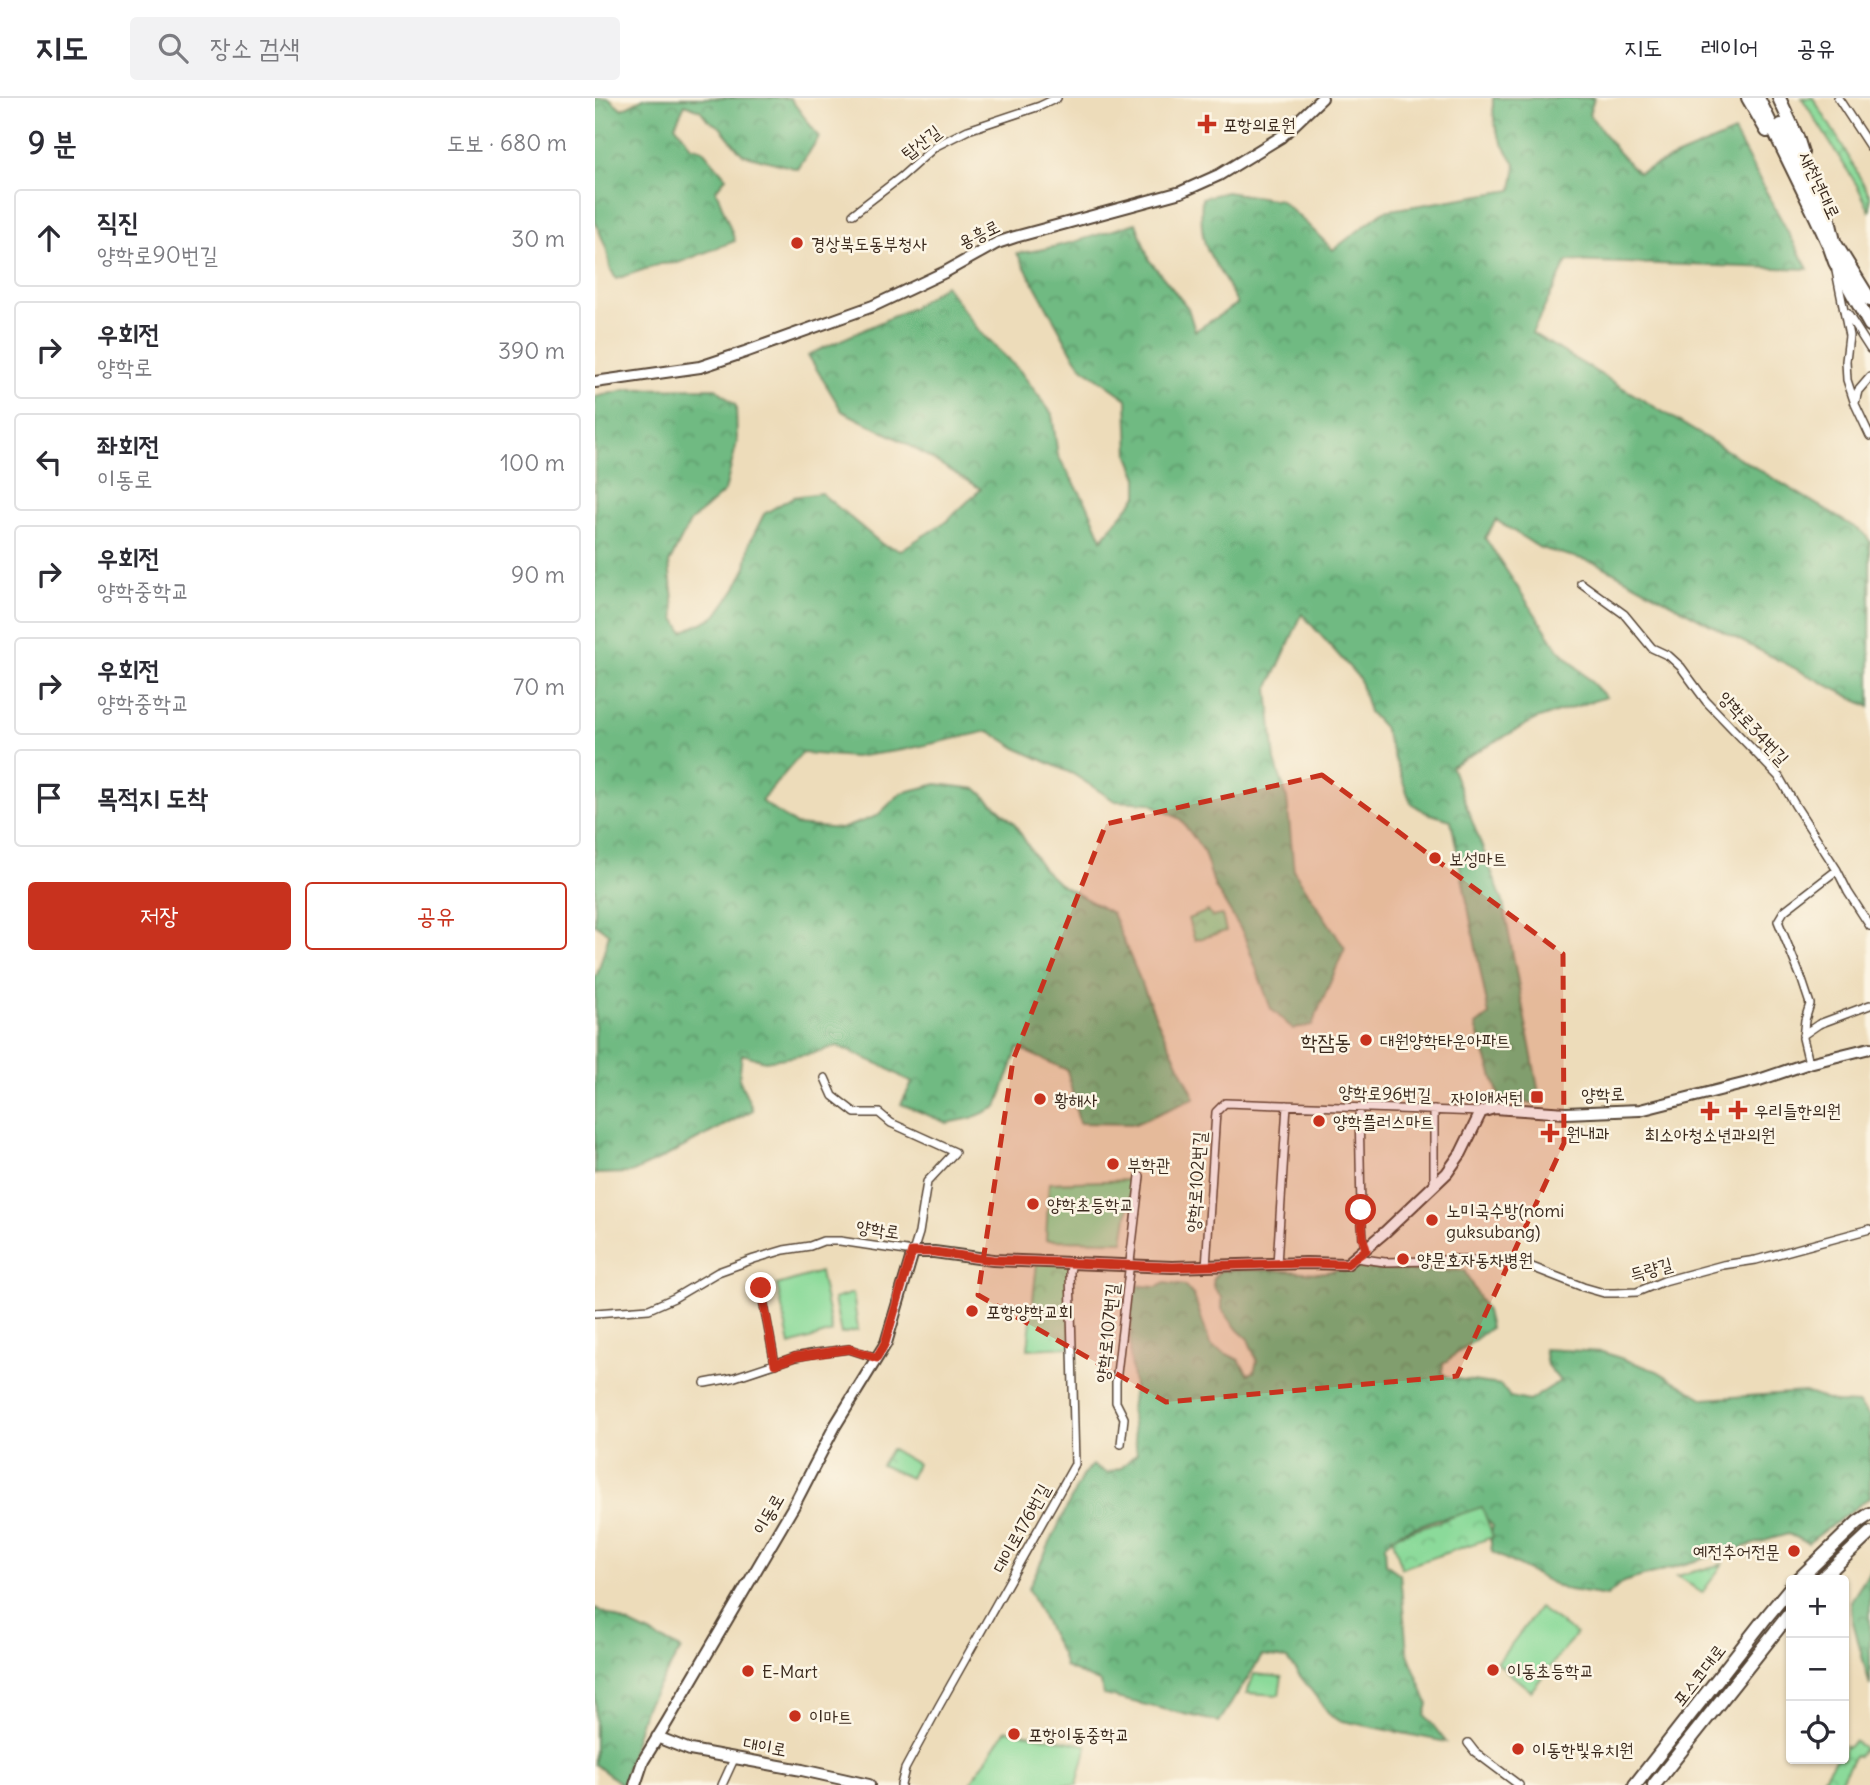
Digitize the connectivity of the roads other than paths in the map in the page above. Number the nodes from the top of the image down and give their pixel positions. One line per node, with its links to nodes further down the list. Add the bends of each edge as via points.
1 (1057, 98): 10 (street, 탑산길, via 936,146)
2 (1322, 98): 20 (street, 용흥로, via 1281,137 1181,192 997,243 873,306 700,368)
3 (1748, 98): 11 (main road)
4 (1758, 98): 11 (main road, 새천년대로)
5 (1766, 98): 9 (main road, 새천년대로)
6 (1779, 98): 9 (main road)
7 (1837, 98): 8 (street)
8 (1870, 147)
9 (1811, 180): 12 (main road, 새천년대로, via 1827,212)
10 (853, 214)
11 (1816, 216): 13 (main road, 새천년대로)
12 (1833, 240): 14 (main road); 16 (main road, 새천년대로)
13 (1835, 262): 15 (street); 17 (main road, 새천년대로)
14 (1870, 300)
15 (1843, 307): 18 (street); 21 (street, via 1849,335 1847,380)
16 (1870, 310)
17 (1870, 325)
18 (1870, 349)
19 (1870, 377): 21 (street, via 1858,391)
20 (595, 382)
21 (1855, 404): 22 (street)
22 (1870, 436)
23 (1581, 583): 24 (street, 양학로34번길, via 1624,614 1652,648 1681,667 1706,701 1779,777)
24 (1837, 870): 25 (street, 양학로34번길); 27 (street, via 1784,911 1778,921 1810,1004)
25 (1870, 926)
26 (1870, 1004): 27 (street, via 1819,1024)
27 (1804, 1035): 29 (street)
28 (1870, 1048): 29 (street, 양학로)
29 (1808, 1063): 35 (street, 양학로, via 1640,1110 1566,1113 1494,1108)
30 (825, 1078): 40 (street, via 833,1096 855,1113 879,1113 955,1152 927,1182)
31 (1225, 1103): 32 (street, 양학로96번길); 45 (street, 양학로102번길, via 1216,1112)
32 (1287, 1105): 33 (street, 양학로96번길); 43 (street)
33 (1359, 1108): 34 (street, 양학로96번길); 39 (street)
34 (1434, 1110): 35 (street, 양학로96번길); 37 (street)
35 (1481, 1112): 37 (street, 양학로, via 1461,1153)
36 (1140, 1176): 44 (street, 양학로107번길)
37 (1434, 1184): 39 (street, 양학로)
38 (1870, 1229): 41 (street, 득량길, via 1664,1280 1637,1292 1604,1293 1532,1267 1495,1262)
39 (1366, 1250): 41 (street, 양학로)
40 (912, 1252): 42 (street, 양학로); 47 (street, 양학로, via 823,1241 718,1272 649,1310); 48 (street, 이동로)
41 (1356, 1258): 43 (street, 양학로, via 1347,1264)
42 (1072, 1262): 44 (street, 양학로); 64 (street, 대이로176번길, via 1075,1464 927,1727)
43 (1277, 1264): 45 (street, 양학로)
44 (1130, 1265): 45 (street, 양학로); 51 (street, 양학로107번길, via 1116,1382 1116,1402 1124,1418)
45 (1206, 1266)
46 (760, 1284): 49 (street)
47 (595, 1313)
48 (877, 1358): 49 (street, via 849,1349); 58 (street, 이동로)
49 (775, 1364): 50 (street)
50 (705, 1383)
51 (1121, 1444)
52 (1869, 1514): 54 (main road)
53 (1870, 1534): 55 (main road)
54 (1803, 1575)
55 (1825, 1575)
56 (1786, 1593): 66 (main road, 포스코대로)
57 (1786, 1618): 67 (main road, 포스코대로)
58 (657, 1737): 60 (street, 대이로); 61 (street, 이동로)
59 (1468, 1743): 65 (street)
60 (734, 1759): 62 (street); 63 (street, 대이로)
61 (635, 1785)
62 (722, 1785)
63 (869, 1785)
64 (901, 1785)
65 (1519, 1785)
66 (1635, 1785)
67 (1654, 1785)

